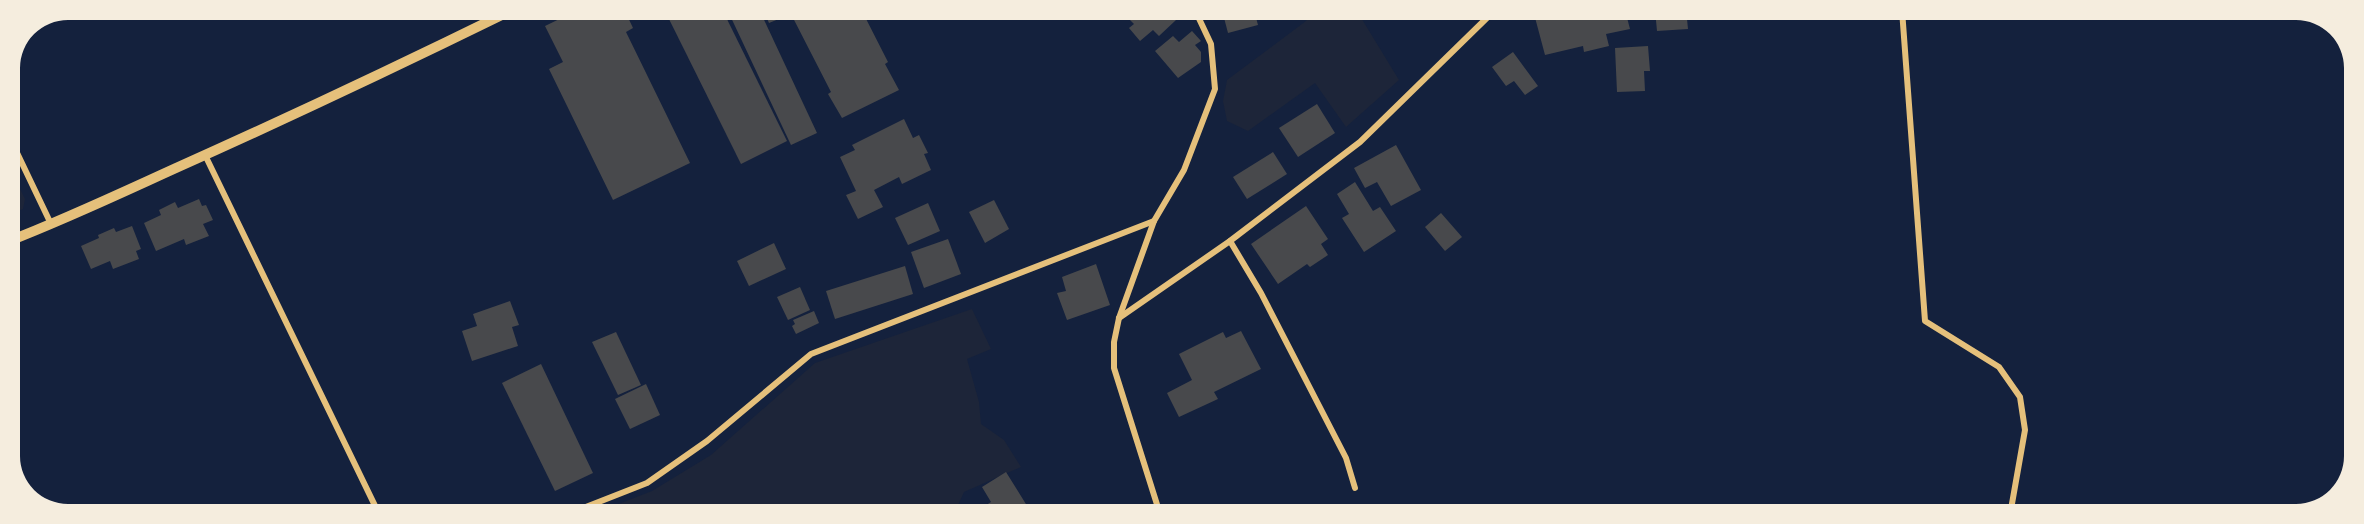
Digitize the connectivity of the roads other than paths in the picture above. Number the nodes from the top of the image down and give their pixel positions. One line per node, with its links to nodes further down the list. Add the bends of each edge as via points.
1 (491, 20): 5 (street)
2 (1199, 20): 7 (street, via 1211,44 1215,88 1184,170)
3 (1485, 20): 10 (street, via 1360,142)
4 (1903, 20): 16 (street, via 1925,321 1999,367 2020,397 2025,430)
5 (205, 155): 8 (street); 13 (street)
6 (20, 159): 8 (street)
7 (1154, 221): 11 (street); 14 (street, via 811,354 707,441 647,483)
8 (51, 224): 9 (street)
9 (20, 237)
10 (1230, 241): 11 (street); 12 (street, via 1346,458)
11 (1119, 318): 15 (street, via 1114,368)
12 (1355, 488)
13 (374, 504)
14 (593, 504)
15 (1157, 504)
16 (2012, 504)

